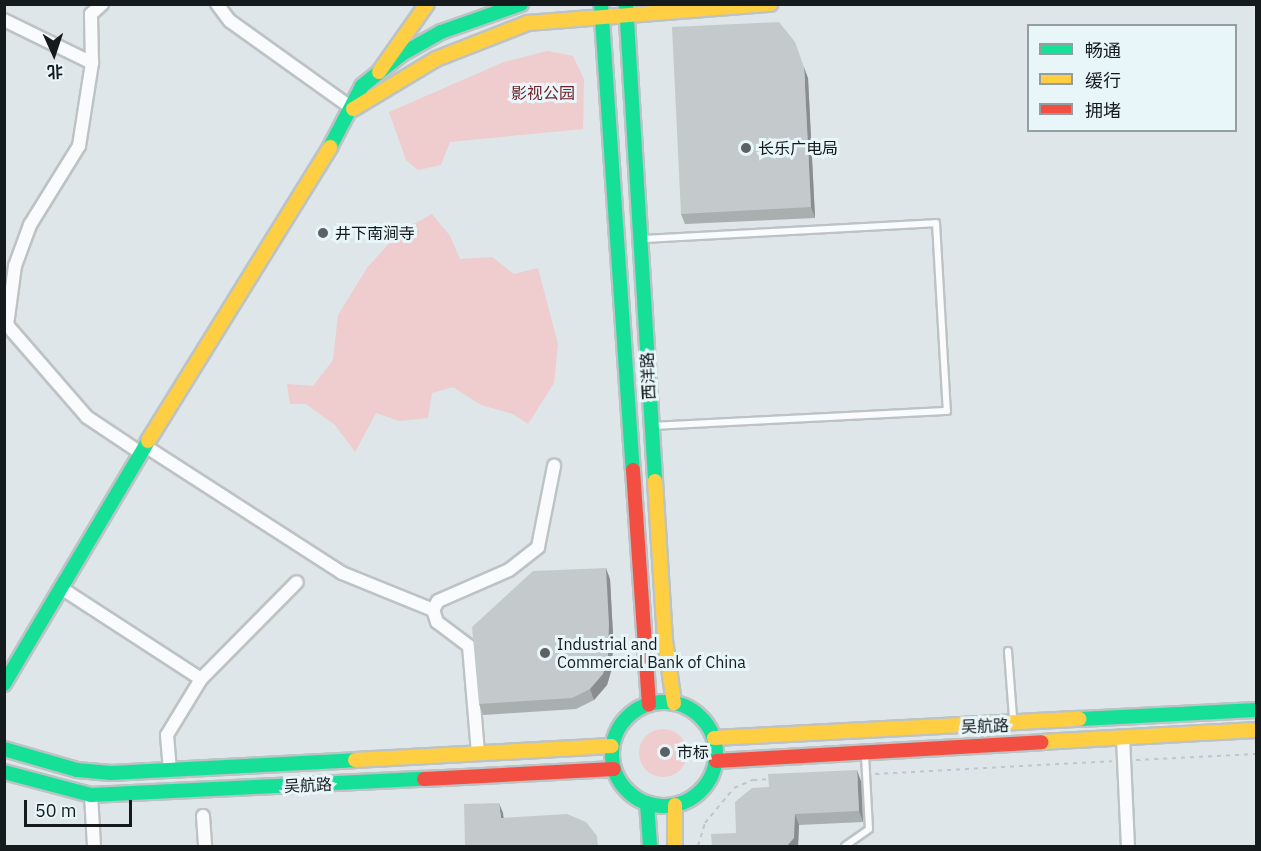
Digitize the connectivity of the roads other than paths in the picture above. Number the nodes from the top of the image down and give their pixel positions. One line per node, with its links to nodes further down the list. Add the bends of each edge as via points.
1 (102, 4): 6 (street)
2 (217, 4): 12 (street, via 230,21)
3 (427, 4): 11 (main road)
4 (521, 4): 11 (main road, via 441,32)
5 (770, 4): 8 (main road)
6 (90, 9): 10 (street)
7 (602, 10): 8 (main road); 12 (main road, via 500,31 436,59); 22 (main road, 西洋路)
8 (627, 10): 13 (main road, 西洋路)
9 (4, 20): 10 (street)
10 (92, 63): 14 (street, via 79,146 30,225 15,266)
11 (379, 72): 12 (main road, via 362,86)
12 (353, 109): 16 (main road)
13 (640, 239): 15 (main road, 西洋路); 15 (lane, via 936,223 947,411)
14 (6, 326): 16 (street, via 87,417)
15 (651, 426): 21 (main road, 西洋路)
16 (143, 449): 19 (main road); 20 (street, via 342,573)
17 (555, 466): 20 (street, via 537,547 509,570 438,601)
18 (297, 582): 24 (street)
19 (61, 588): 24 (street); 25 (main road)
20 (433, 610): 38 (street, via 437,622 468,645)
21 (665, 640): 22 (main road); 26 (main road, 西洋路)
22 (645, 641): 27 (main road, 西洋路)
23 (1008, 651): 29 (lane)
24 (201, 679): 42 (street, via 167,735)
25 (4, 684)
26 (674, 703): 27 (main road); 32 (main road, via 699,715)
27 (649, 704): 34 (main road, via 624,720)
28 (1257, 710): 29 (main road, 吴航路)
29 (1013, 725): 31 (main road, 吴航路)
30 (1257, 730): 33 (main road, 吴航路)
31 (809, 733): 32 (main road, 吴航路); 39 (main road)
32 (714, 738): 40 (main road)
33 (1123, 738): 37 (main road, 吴航路); 54 (street)
34 (612, 746): 36 (main road, 吴航路); 41 (main road)
35 (4, 749): 42 (main road, 吴航路, via 77,770)
36 (548, 749): 38 (main road, 吴航路); 44 (main road)
37 (865, 752): 39 (main road, 吴航路); 53 (lane, via 869,829)
38 (478, 753): 42 (main road, 吴航路)
39 (810, 755): 40 (main road, 吴航路)
40 (716, 761): 47 (main road, via 702,790)
41 (614, 769): 44 (main road, 吴航路); 46 (main road, via 629,793)
42 (170, 770)
43 (4, 772): 45 (main road, 吴航路)
44 (549, 772): 45 (main road, 吴航路)
45 (91, 795): 49 (street)
46 (647, 803): 47 (main road); 51 (main road)
47 (675, 805): 52 (main road)
48 (203, 816): 50 (street)
49 (94, 846)
50 (206, 846)
51 (650, 846)
52 (675, 846)
53 (845, 846)
54 (1128, 846)

